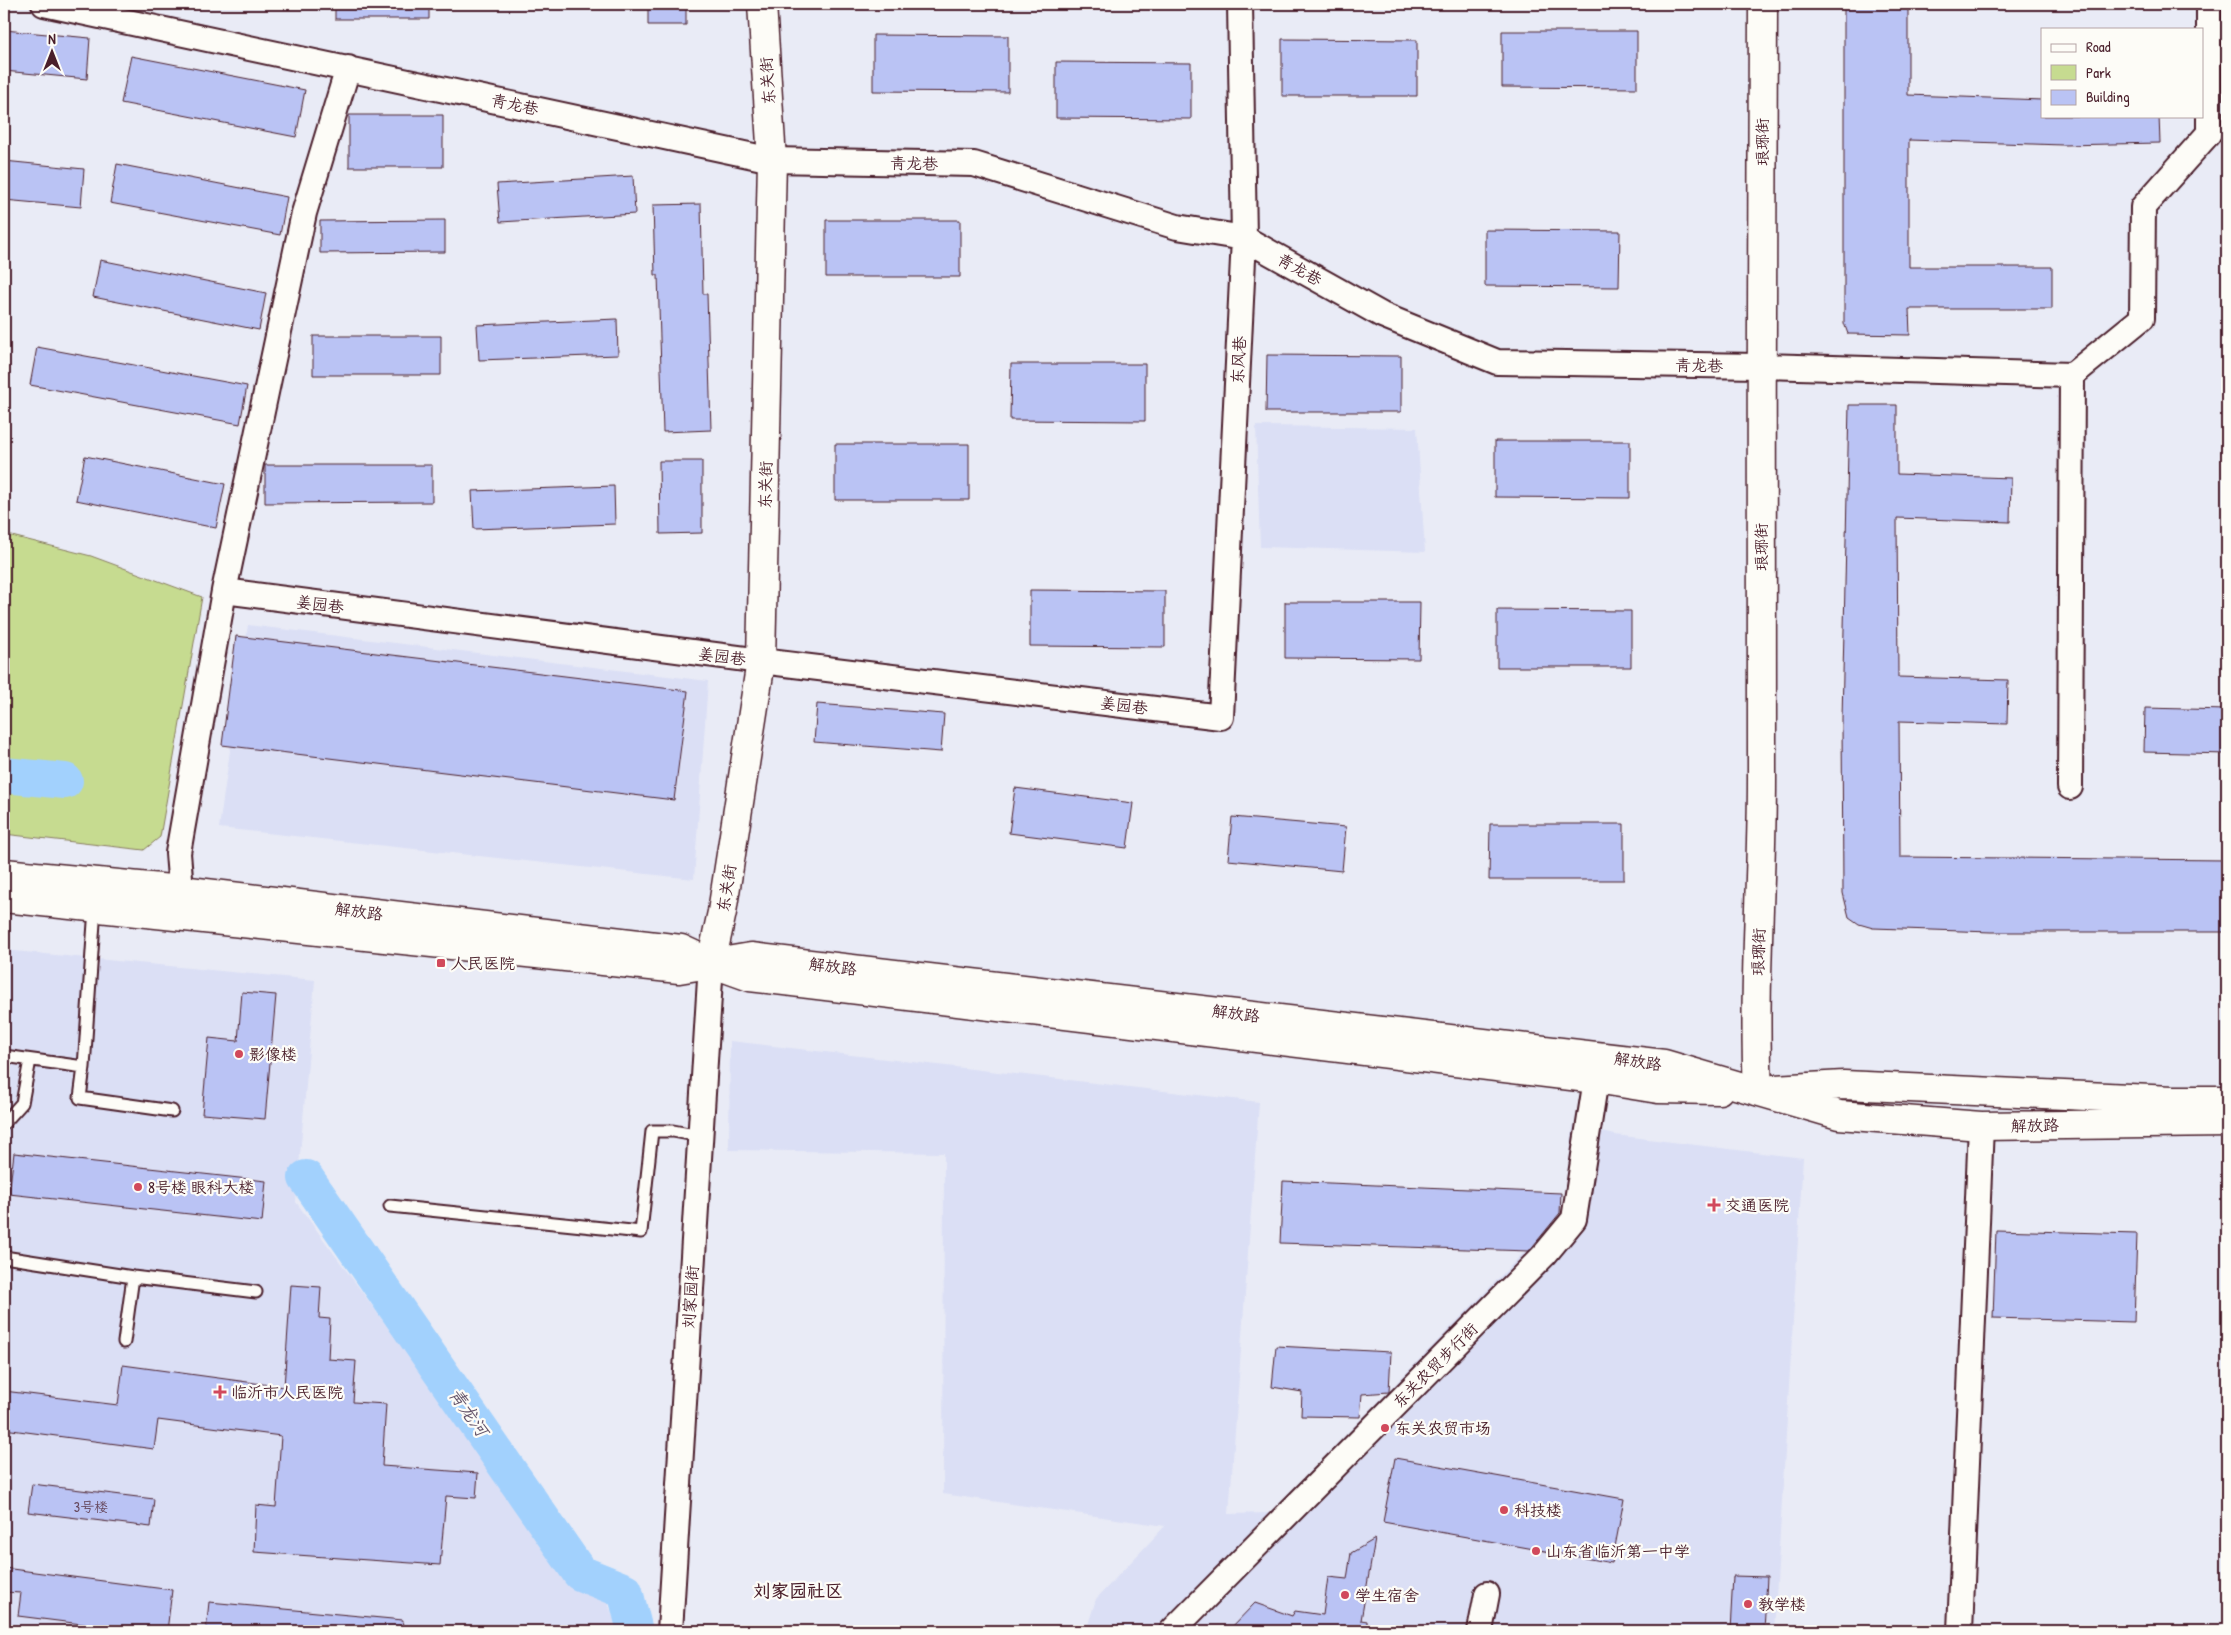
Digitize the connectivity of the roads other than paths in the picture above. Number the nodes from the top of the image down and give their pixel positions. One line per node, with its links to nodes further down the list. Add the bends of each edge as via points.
1 (44, 4): 6 (street, 青龙巷)
2 (762, 4): 7 (main road, 东关街)
3 (1240, 4): 8 (street, 东风巷)
4 (1763, 4): 9 (main road, 琅琊街)
5 (2209, 4): 10 (street, via 2209,133 2143,207 2142,318)
6 (348, 68): 7 (street, 青龙巷); 11 (street, via 304,213)
7 (772, 160): 8 (street, 青龙巷, via 974,164 1177,226); 12 (main road, 东关街)
8 (1244, 238): 9 (street, 青龙巷, via 1382,315 1497,362); 13 (street, 东风巷)
9 (1760, 366): 10 (street, 青龙巷); 25 (main road, 琅琊街, via 1762,783 1756,1038)
10 (2072, 375): 14 (street)
11 (224, 591): 12 (street, 姜园巷); 16 (street, via 178,853)
12 (761, 661): 13 (street, 姜园巷); 19 (main road, 东关街, via 722,912)
13 (1221, 717)
14 (2070, 787)
15 (4, 873): 16 (main road, 解放路)
16 (181, 890): 19 (main road, 解放路, via 681,948)
17 (4, 898): 18 (main road, 解放路)
18 (96, 907): 19 (main road, 解放路, via 679,969); 22 (lane)
19 (711, 963): 23 (main road, 解放路, via 750,977); 25 (main road, 解放路, via 751,957 1664,1064); 32 (street, 刘家园街)
20 (4, 1056): 21 (lane)
21 (30, 1060): 22 (lane); 29 (lane, via 22,1103)
22 (84, 1067): 28 (lane, via 80,1098)
23 (1596, 1079): 25 (main road, 解放路, via 1658,1088); 40 (street, 东关农贸步行街, via 1574,1219 1546,1254)
24 (2227, 1087): 26 (main road)
25 (1758, 1090): 26 (main road, 解放路, via 1844,1085); 31 (main road, 解放路, via 1839,1115)
26 (2173, 1100): 27 (main road, 解放路)
27 (2227, 1100)
28 (172, 1111)
29 (4, 1123)
30 (2227, 1123): 31 (main road, 解放路)
31 (1981, 1126): 42 (street)
32 (700, 1136): 33 (lane, via 652,1131 641,1232); 39 (street, 刘家园街)
33 (390, 1206)
34 (4, 1256): 35 (lane)
35 (133, 1278): 36 (lane); 37 (lane)
36 (256, 1292)
37 (124, 1342)
38 (1487, 1594): 41 (street)
39 (670, 1631)
40 (1172, 1631)
41 (1480, 1631)
42 (1960, 1631)

